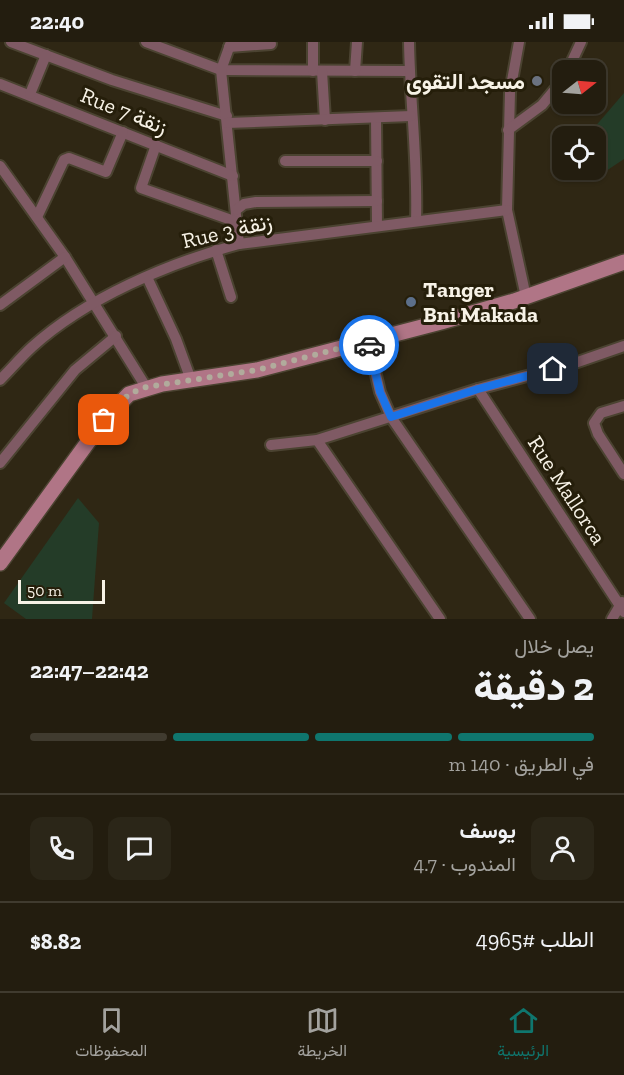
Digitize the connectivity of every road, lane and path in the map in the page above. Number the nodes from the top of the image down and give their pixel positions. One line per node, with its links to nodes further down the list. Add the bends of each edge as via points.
1 (11, 42): 10 (street)
2 (146, 42): 12 (street)
3 (313, 42): 13 (street)
4 (357, 42): 14 (street)
5 (409, 42): 15 (street)
6 (519, 42): 23 (street)
7 (581, 42): 11 (street)
8 (230, 44): 9 (street); 12 (street)
9 (271, 44)
10 (46, 55): 17 (street); 21 (street)
11 (573, 60)
12 (221, 70): 13 (street); 21 (street)
13 (317, 71): 14 (street); 22 (street)
14 (355, 71): 15 (street)
15 (409, 71): 19 (street)
16 (0, 84): 17 (street, Rue 7 زنقة)
17 (30, 94): 24 (street, Rue 7 زنقة)
18 (552, 94): 23 (street, via 543,105)
19 (411, 116): 20 (street); 34 (street, via 416,156)
20 (376, 118): 22 (street); 27 (street)
21 (227, 120): 22 (street); 29 (street)
22 (325, 120)
23 (508, 130): 32 (street)
24 (123, 132): 25 (street, Rue 7 زنقة); 33 (street, via 106,172 69,158 64,160)
25 (156, 145): 29 (street, Rue 7 زنقة); 35 (street, via 141,188)
26 (285, 161): 27 (street)
27 (377, 161): 30 (street)
28 (0, 166): 33 (street)
29 (233, 176): 31 (street)
30 (377, 201): 31 (street, via 256,202); 36 (street)
31 (236, 210): 35 (street)
32 (507, 210): 34 (street, Rue 3 زنقة); 43 (street)
33 (37, 218): 39 (street)
34 (416, 221): 36 (street, Rue 3 زنقة)
35 (237, 222): 37 (street)
36 (376, 226): 37 (street, Rue 3 زنقة)
37 (239, 244): 38 (street, Rue 3 زنقة)
38 (216, 250): 41 (street, Rue 3 زنقة); 42 (street)
39 (65, 257): 44 (street); 45 (street)
40 (624, 262): 43 (main road)
41 (147, 277): 45 (street, Rue 3 زنقة); 50 (street)
42 (231, 297)
43 (526, 297): 47 (main road)
44 (0, 304)
45 (95, 304): 46 (street); 49 (street, Rue 3 زنقة, via 33,346)
46 (116, 336): 51 (street); 57 (street, via 75,370)
47 (368, 341): 50 (main road, via 257,370); 54 (street, via 376,378)
48 (624, 346): 52 (street)
49 (0, 380)
50 (191, 380): 51 (main road)
51 (146, 387): 59 (main road, via 129,394 104,420)
52 (478, 389): 54 (street); 60 (street, Rue Mallorca)
53 (624, 406): 58 (street, via 602,413 594,423)
54 (391, 417): 55 (street); 62 (street)
55 (317, 440): 56 (street); 61 (street)
56 (271, 445)
57 (0, 463)
58 (624, 474)
59 (0, 563)
60 (623, 606): 63 (street)
61 (440, 619)
62 (530, 619)
63 (612, 619)

